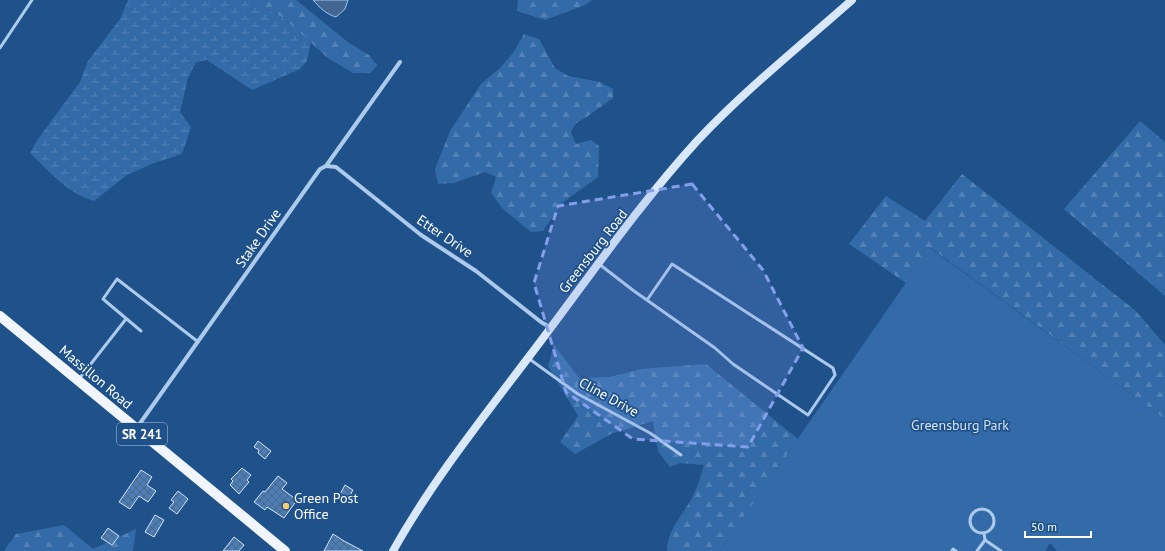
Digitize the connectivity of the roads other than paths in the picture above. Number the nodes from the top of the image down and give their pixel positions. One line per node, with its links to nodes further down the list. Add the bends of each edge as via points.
1 (32, 0): 3 (lane)
2 (852, 0): 6 (main road, Greensburg Road, via 710,128)
3 (0, 48)
4 (400, 62): 5 (street, Stake Drive)
5 (326, 166): 10 (street, Etter Drive, via 336,167 421,235 476,271); 12 (street, Stake Drive, via 320,169)
6 (598, 264): 7 (lane); 10 (main road, Greensburg Road)
7 (647, 300): 7 (lane, via 715,348 732,364 808,415 836,375 833,368 672,264)
8 (0, 316): 14 (main road, Massillon Road / SR 241)
9 (126, 318): 11 (lane); 12 (lane, via 103,299 117,279); 14 (lane)
10 (551, 328): 13 (main road, Greensburg Road)
11 (141, 331)
12 (197, 342): 15 (street, Stake Drive)
13 (528, 358): 16 (lane, Cline Drive, via 578,394 650,433); 20 (main road, Greensburg Road, via 454,457)
14 (78, 381): 15 (main road, Massillon Road / SR 241)
15 (136, 429): 19 (main road, Massillon Road / SR 241)
16 (681, 455)
17 (984, 533): 17 (lane, via 976,532 970,526 971,515 978,510 986,510 993,515 992,528); 18 (lane)
18 (985, 540): 23 (lane); 24 (lane)
19 (285, 551)
20 (393, 551)
21 (952, 551): 22 (lane)
22 (956, 551)
23 (977, 551)
24 (1001, 551)

